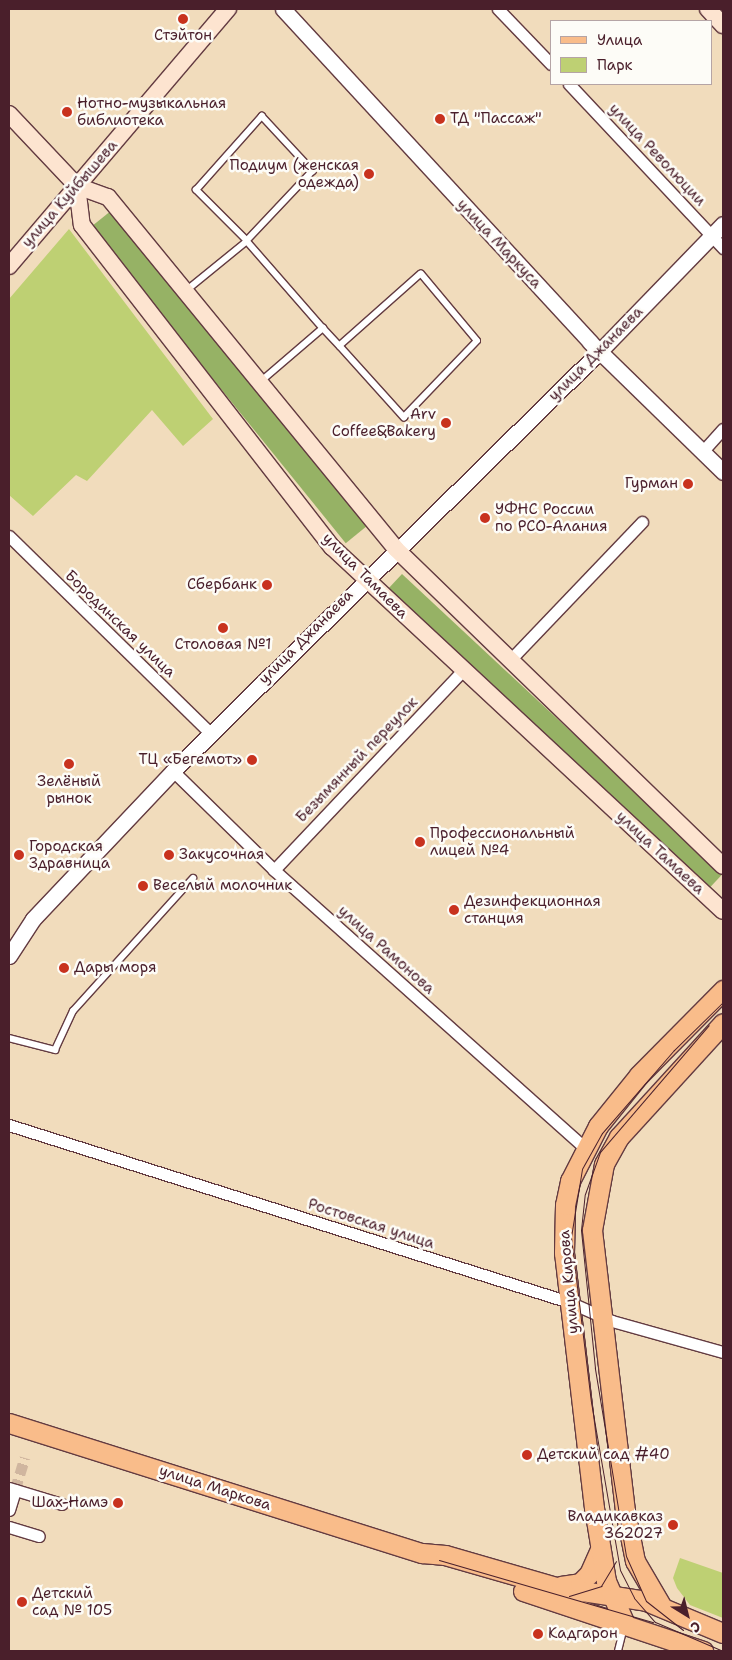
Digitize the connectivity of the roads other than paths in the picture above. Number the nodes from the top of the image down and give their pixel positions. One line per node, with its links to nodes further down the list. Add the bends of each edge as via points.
1 (228, 9): 9 (main road, улица Куйбышева)
2 (283, 9): 18 (street, улица Маркуса)
3 (498, 9): 6 (street)
4 (708, 9): 5 (main road)
5 (723, 25)
6 (550, 63)
7 (570, 85): 11 (street, улица Революции)
8 (9, 114): 9 (main road)
9 (77, 186): 14 (main road, улица Куйбышева); 15 (main road, via 108,197); 26 (main road, улица Тамаева, via 82,225 332,547)
10 (723, 224): 11 (street, улица Джанаева)
11 (712, 236): 13 (street, улица Революции); 18 (street, улица Джанаева)
12 (246, 240): 12 (lane, via 196,190 262,116 313,171); 15 (lane); 16 (lane)
13 (723, 248)
14 (9, 266)
15 (185, 291): 19 (main road)
16 (323, 328): 17 (lane); 19 (lane)
17 (340, 346): 17 (lane, via 404,417 477,341 421,274)
18 (599, 352): 21 (street, улица Маркуса); 25 (street, улица Джанаева)
19 (260, 382): 25 (main road)
20 (723, 430): 21 (street)
21 (702, 452): 22 (street, улица Маркуса)
22 (723, 472)
23 (642, 522): 27 (street)
24 (9, 536): 29 (street, Бородинская улица)
25 (396, 549): 26 (street, улица Джанаева); 27 (main road)
26 (364, 578): 28 (main road, улица Тамаева); 29 (street, улица Джанаева)
27 (510, 660): 31 (main road)
28 (463, 670): 32 (street, Безымянный переулок); 34 (main road, улица Тамаева)
29 (210, 733): 30 (street, улица Джанаева)
30 (173, 770): 32 (street, улица Рамонова); 35 (street, улица Джанаева, via 33,919)
31 (723, 866)
32 (274, 870): 40 (street, улица Рамонова)
33 (193, 878): 38 (lane, via 73,1011 55,1050)
34 (723, 911)
35 (9, 956)
36 (723, 990): 40 (main road, улица Кирова, via 639,1075)
37 (723, 1023): 42 (main road, улица Кирова, via 636,1116 604,1164 592,1230)
38 (9, 1038)
39 (9, 1125): 41 (street, Ростовская улица)
40 (584, 1147): 41 (main road, улица Кирова, via 570,1181 563,1222)
41 (569, 1302): 42 (street, Ростовская улица); 50 (main road, улица Кирова)
42 (600, 1316): 43 (street, Ростовская улица); 54 (main road, улица Кирова, via 630,1536 644,1581)
43 (723, 1352)
44 (9, 1423): 51 (main road, улица Маркова)
45 (12, 1488): 46 (street); 47 (street)
46 (62, 1504)
47 (9, 1510)
48 (9, 1527): 49 (street)
49 (39, 1536)
50 (600, 1548): 52 (main road, via 589,1574 580,1583); 53 (main road, улица Кирова)
51 (422, 1553): 52 (main road, улица Маркова, via 445,1555); 55 (main road, улица Маркова, via 439,1565)
52 (556, 1587): 53 (main road, улица Маркова)
53 (610, 1596): 54 (main road, улица Маркова); 55 (main road, улица Кирова)
54 (663, 1608): 56 (main road, улица Маркова, via 680,1619)
55 (625, 1624): 57 (lane); 58 (main road, улица Маркова)
56 (723, 1633)
57 (618, 1651)
58 (703, 1651)

